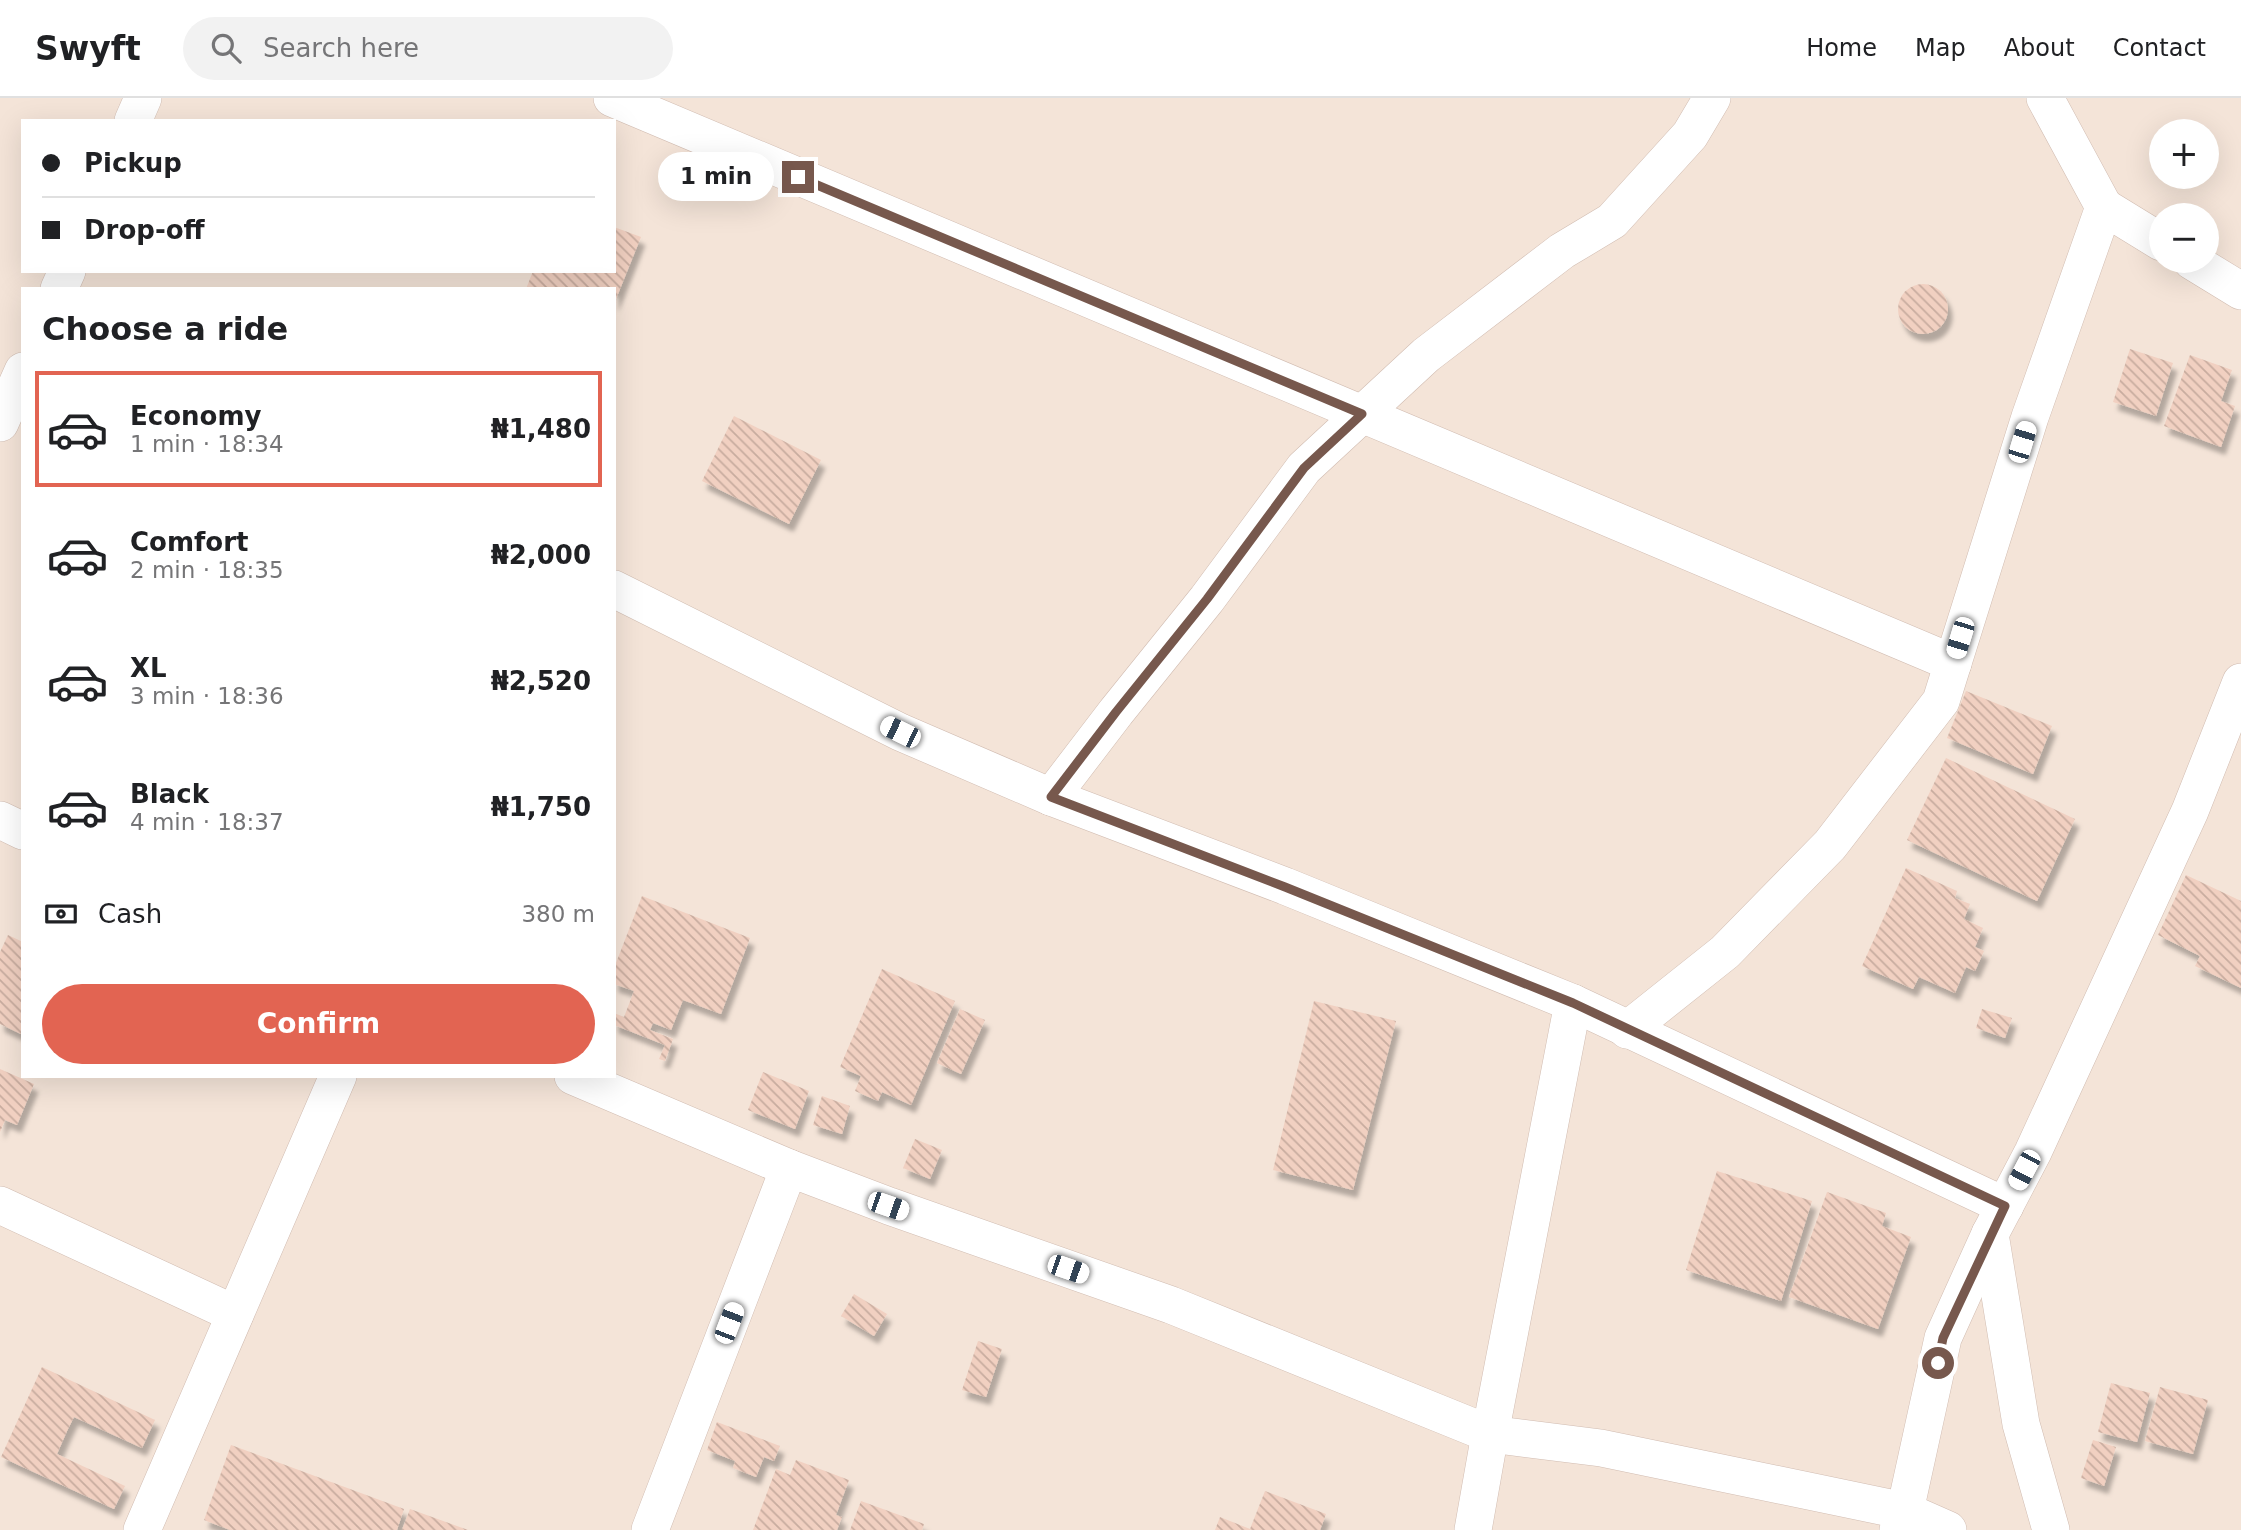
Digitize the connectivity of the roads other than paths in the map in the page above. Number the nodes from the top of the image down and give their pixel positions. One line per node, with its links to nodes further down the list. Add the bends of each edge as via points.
1 (143, 98): 5 (street)
2 (1712, 98): 11 (street, via 1690,135 1612,221 1562,251 1436,347)
3 (2045, 98): 6 (street)
4 (636, 103): 11 (street)
5 (134, 119)
6 (2104, 207): 7 (street); 14 (street, via 2030,417)
7 (2149, 235)
8 (2212, 273): 9 (street)
9 (2241, 291)
10 (21, 376): 12 (street)
11 (1362, 414): 14 (street); 16 (street, via 1304,468)
12 (0, 423)
13 (616, 590): 16 (street, via 900,732)
14 (1953, 663): 20 (street, via 1941,701 1830,845 1725,953)
15 (2241, 682): 25 (street, via 2190,811)
16 (1051, 797): 19 (street)
17 (0, 820): 18 (street)
18 (21, 830)
19 (1573, 1003): 20 (street); 27 (street)
20 (1627, 1030): 25 (street)
21 (337, 1078): 26 (street)
22 (578, 1078): 23 (street)
23 (789, 1168): 27 (street, via 1171,1305); 30 (street)
24 (0, 1205): 26 (street)
25 (1998, 1220): 28 (street, via 1943,1338); 33 (street, via 2021,1424)
26 (235, 1314): 29 (street)
27 (1490, 1434): 28 (street, via 1601,1448); 31 (street)
28 (1902, 1521): 32 (street)
29 (142, 1530)
30 (650, 1530)
31 (1473, 1530)
32 (1948, 1530)
33 (2051, 1530)

